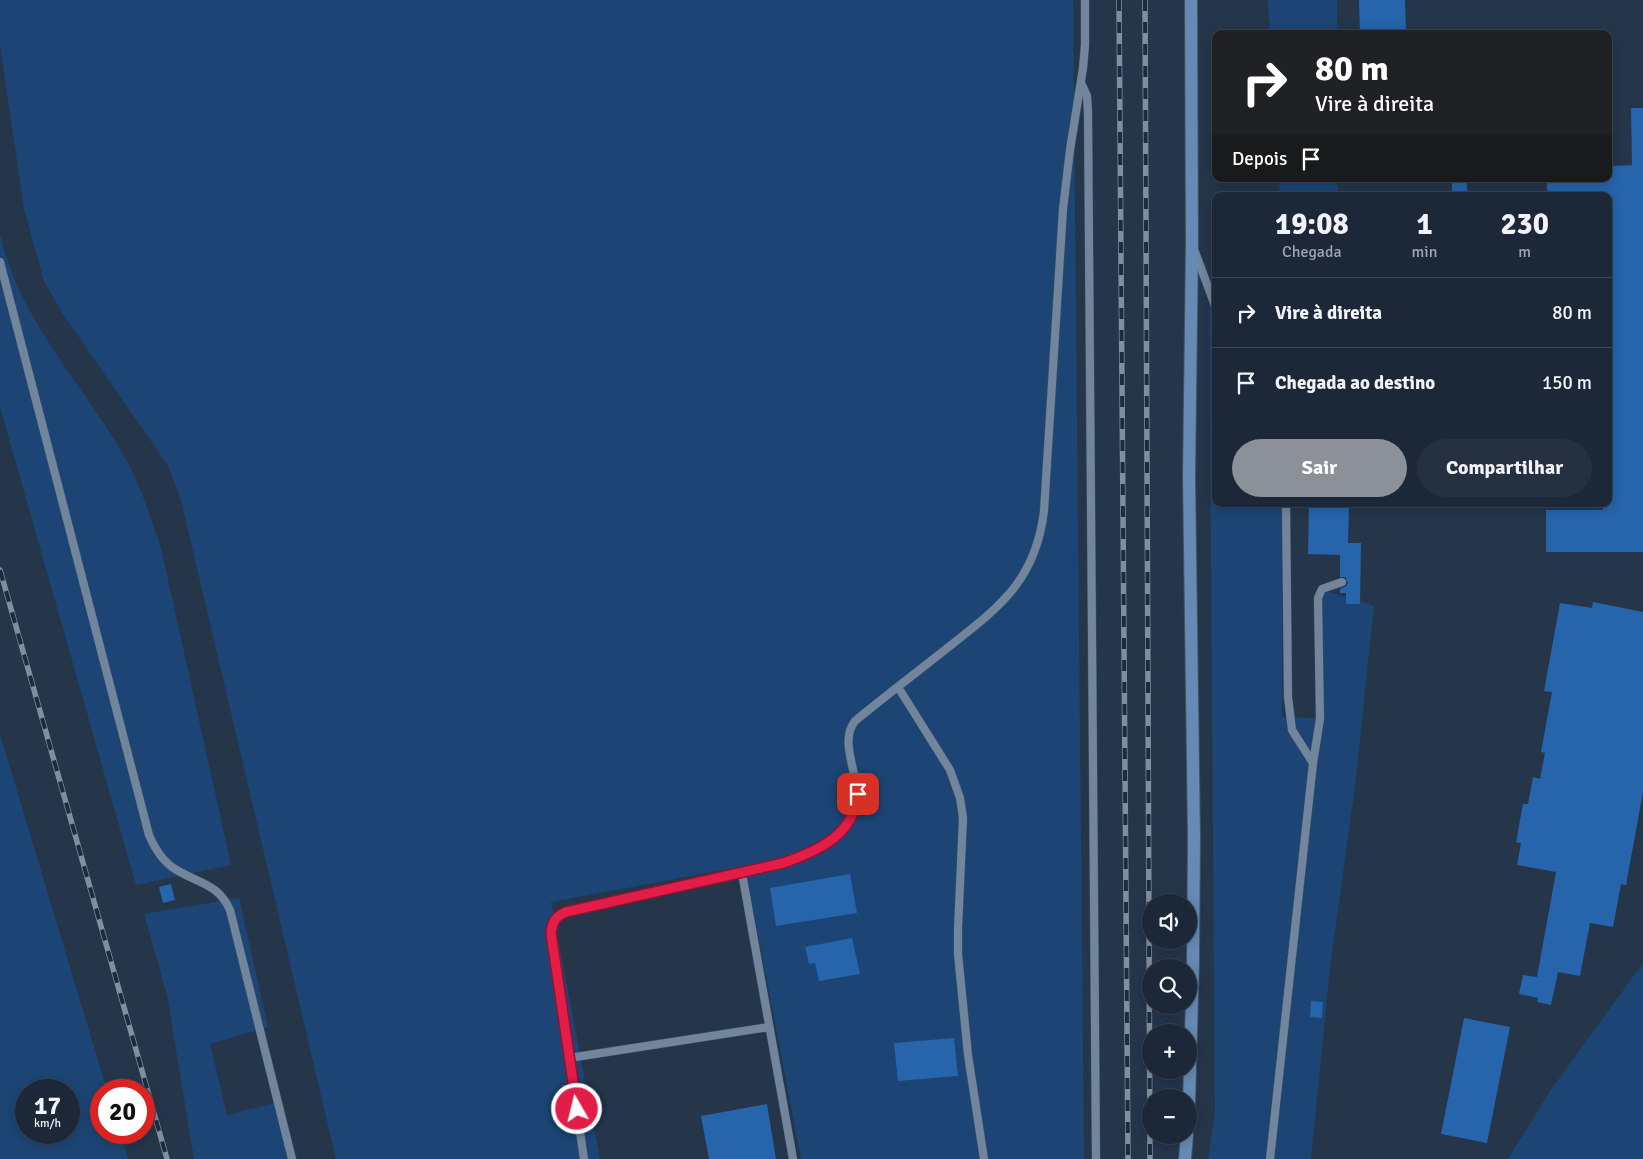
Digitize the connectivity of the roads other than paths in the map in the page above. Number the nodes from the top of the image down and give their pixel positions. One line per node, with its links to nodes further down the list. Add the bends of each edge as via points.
1 (1085, 0): 3 (lane)
2 (1191, 0): 4 (street)
3 (1081, 83): 9 (lane, via 1064,194 1044,511 1037,546 1027,570 1006,600); 20 (lane, via 1087,96 1088,112)
4 (1192, 244): 6 (lane); 14 (street, via 1189,477 1194,838)
5 (0, 262): 16 (lane, via 149,835 167,863 213,888 227,904)
6 (1212, 297)
7 (1286, 507): 10 (lane, via 1288,697 1292,730)
8 (1342, 582): 10 (lane, via 1322,589 1318,598 1320,719)
9 (898, 687): 11 (lane, via 854,721 849,732 848,743 858,794 854,812 845,829 801,857); 19 (lane, via 950,770 960,798 963,823 958,954 968,1055)
10 (1313, 764): 22 (lane)
11 (742, 872): 12 (lane); 13 (lane, via 566,912 556,918 551,933)
12 (769, 1027): 13 (lane); 18 (lane)
13 (569, 1058): 17 (lane)
14 (1189, 1089)
15 (1186, 1144): 21 (street)
16 (292, 1159)
17 (584, 1159)
18 (793, 1159)
19 (984, 1159)
20 (1096, 1159)
21 (1185, 1159)
22 (1270, 1159)

